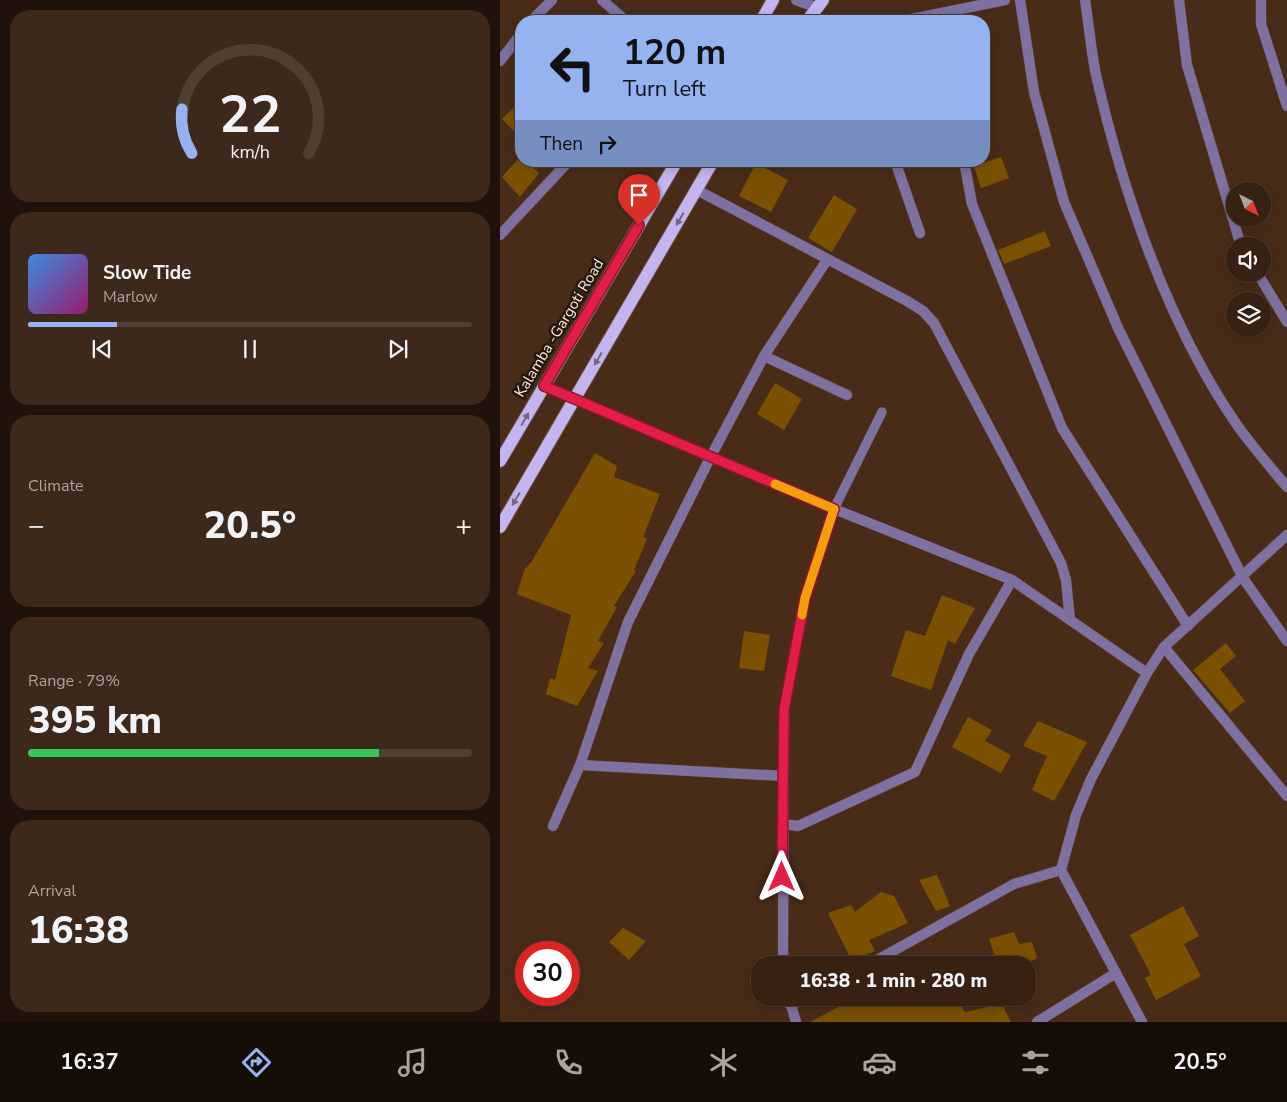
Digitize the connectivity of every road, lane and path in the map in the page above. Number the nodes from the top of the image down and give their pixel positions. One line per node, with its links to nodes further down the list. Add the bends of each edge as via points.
1 (552, 0): 11 (street)
2 (602, 0): 12 (street)
3 (774, 0): 13 (main road)
4 (796, 0): 10 (street)
5 (1005, 0): 15 (street)
6 (1020, 0): 42 (street, via 1034,92 1064,202 1119,330)
7 (1085, 0): 38 (street, via 1096,73 1121,174 1158,273 1193,350 1237,425)
8 (1179, 0): 27 (street, via 1187,65)
9 (1261, 0): 18 (street, via 1261,24)
10 (820, 4): 14 (main road)
11 (537, 15)
12 (619, 15)
13 (765, 15)
14 (812, 15)
15 (949, 15)
16 (515, 42): 17 (street)
17 (500, 61)
18 (1287, 106)
19 (563, 167): 26 (street)
20 (673, 167): 32 (main road, Kalamba -Gargoti Road)
21 (710, 167): 24 (main road)
22 (897, 167): 25 (street)
23 (965, 167): 45 (street, via 972,204 1062,428)
24 (697, 190): 28 (street); 34 (main road, one-way to 34)
25 (920, 233)
26 (500, 235)
27 (1238, 237)
28 (827, 260): 31 (street); 44 (street, via 915,306 934,323 1061,563)
29 (1263, 282): 30 (street)
30 (1287, 322)
31 (764, 356): 33 (street); 36 (street)
32 (544, 386): 34 (street); 37 (main road, Kalamba -Gargoti Road, one-way to 32)
33 (847, 396)
34 (574, 400): 36 (street); 40 (main road, one-way to 40)
35 (882, 412): 39 (lane)
36 (710, 458): 39 (street); 49 (street, via 628,622)
37 (500, 461)
38 (1287, 487)
39 (834, 509): 43 (street); 50 (street, via 805,598 784,710)
40 (500, 526)
41 (1287, 536): 42 (street)
42 (1242, 578): 45 (street); 46 (street)
43 (1012, 580): 44 (street); 52 (street, via 969,654 916,772 798,826)
44 (1070, 620): 48 (street)
45 (1188, 626): 47 (street)
46 (1287, 642)
47 (1164, 646): 48 (street); 51 (street)
48 (1147, 673): 54 (street, via 1090,779 1076,814)
49 (580, 765): 50 (street); 53 (street)
50 (782, 776): 52 (street)
51 (1286, 792)
52 (782, 824): 55 (street)
53 (553, 826)
54 (1061, 870): 56 (street, via 1014,884); 57 (street)
55 (783, 956)
56 (884, 956)
57 (1116, 973): 60 (street); 61 (street)
58 (791, 1006): 59 (street)
59 (796, 1022)
60 (1037, 1022)
61 (1142, 1022)

